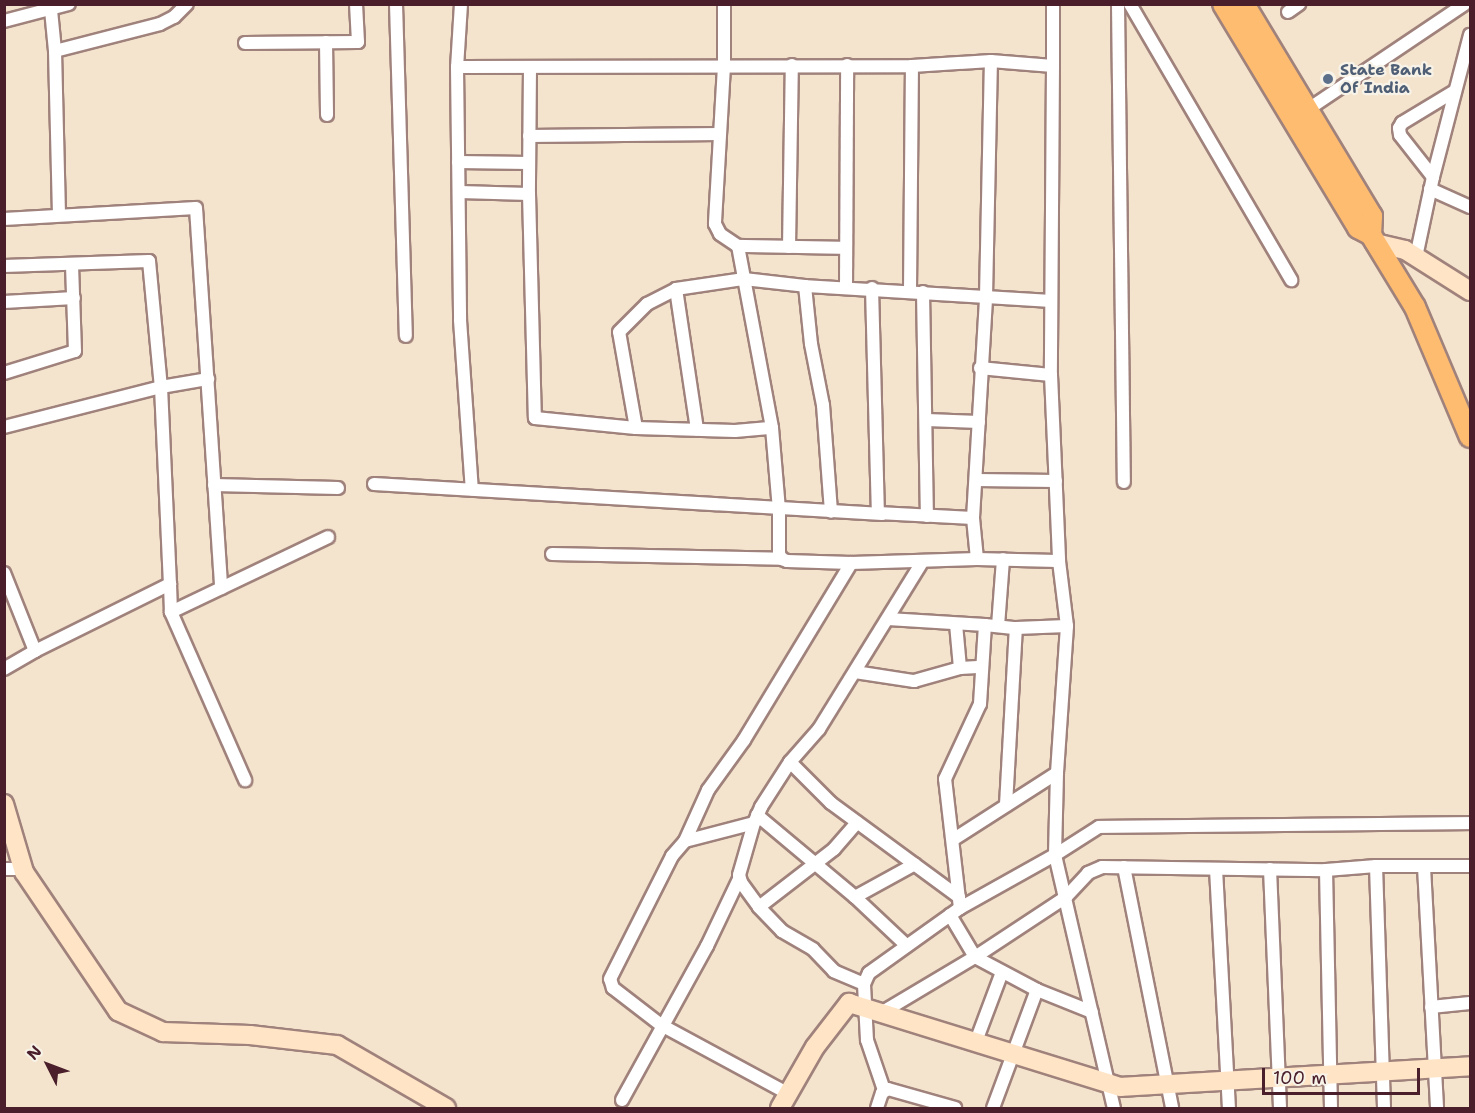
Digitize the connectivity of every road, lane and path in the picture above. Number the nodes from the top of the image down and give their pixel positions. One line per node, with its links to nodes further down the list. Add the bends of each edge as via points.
1 (69, 4): 14 (street)
2 (187, 4): 20 (street, via 160,24)
3 (356, 4): 18 (street, via 358,42)
4 (396, 4): 62 (street)
5 (461, 4): 27 (street)
6 (724, 4): 24 (street)
7 (1053, 4): 26 (street)
8 (1118, 4): 77 (street)
9 (1130, 4): 50 (street)
10 (1223, 4): 42 (main road, via 1358,228)
11 (1244, 4): 30 (main road)
12 (1299, 4): 15 (street)
13 (1465, 4): 30 (street)
14 (51, 10): 16 (street); 20 (street)
15 (1288, 12)
16 (4, 21)
17 (1470, 35): 29 (street)
18 (326, 42): 19 (street); 31 (street)
19 (245, 43)
20 (55, 51): 40 (street)
21 (991, 61): 25 (street); 26 (street); 58 (street)
22 (847, 64): 23 (street); 25 (street); 45 (street)
23 (792, 65): 24 (street); 44 (street)
24 (724, 66): 28 (street); 32 (street)
25 (912, 66): 55 (street)
26 (1053, 66): 60 (street)
27 (457, 67): 28 (street); 34 (street)
28 (530, 67): 33 (street)
29 (1455, 92): 36 (street); 36 (street, via 1402,123 1399,129)
30 (1307, 110): 42 (main road, via 1372,216)
31 (327, 115)
32 (720, 134): 33 (street); 43 (street, via 715,224)
33 (530, 136): 35 (street)
34 (459, 162): 35 (street); 37 (street)
35 (529, 163): 38 (street)
36 (1432, 183): 39 (street); 46 (street)
37 (460, 192): 38 (street); 81 (street, via 460,320)
38 (529, 194): 71 (street, via 535,418)
39 (1470, 207)
40 (58, 215): 41 (street); 66 (street, via 196,208)
41 (4, 219)
42 (1373, 239): 46 (street); 74 (main road, via 1418,314)
43 (738, 246): 44 (street); 49 (street)
44 (789, 247): 45 (street)
45 (846, 248): 52 (street)
46 (1416, 257): 56 (street)
47 (72, 264): 48 (street); 59 (street); 67 (street, via 149,261)
48 (4, 266)
49 (744, 279): 51 (street); 54 (street); 72 (street)
50 (1291, 280)
51 (805, 286): 52 (street); 83 (street, via 823,405)
52 (846, 288): 53 (street)
53 (872, 288): 55 (street); 84 (street, via 878,513)
54 (676, 289): 71 (street, via 647,303 619,332); 73 (street)
55 (910, 291): 57 (street)
56 (1470, 291)
57 (924, 292): 58 (street); 68 (street)
58 (986, 297): 60 (street); 63 (street)
59 (74, 298): 61 (street); 64 (street, via 73,353)
60 (1050, 301): 65 (street)
61 (4, 302)
62 (406, 336)
63 (980, 369): 65 (street); 69 (street)
64 (4, 373)
65 (1051, 375): 76 (street)
66 (208, 379): 67 (street); 79 (street)
67 (161, 387): 70 (street); 96 (street)
68 (927, 420): 69 (street); 85 (street)
69 (979, 422): 75 (street)
70 (4, 427)
71 (636, 428): 73 (street)
72 (772, 428): 73 (street); 82 (street)
73 (697, 429)
74 (1470, 437)
75 (976, 480): 76 (street); 86 (street)
76 (1056, 481): 92 (street)
77 (1124, 482)
78 (374, 484): 81 (street)
79 (214, 485): 80 (street); 97 (street)
80 (338, 488)
81 (472, 490): 82 (street)
82 (779, 510): 83 (street); 89 (street)
83 (831, 512): 84 (street)
84 (882, 514): 85 (street)
85 (927, 516): 86 (street)
86 (974, 518): 90 (street)
87 (328, 537): 97 (street)
88 (552, 554): 89 (street)
89 (782, 559): 94 (street)
90 (977, 559): 91 (street); 93 (street)
91 (1003, 559): 92 (street); 102 (street)
92 (1059, 561): 103 (street)
93 (922, 562): 94 (street); 99 (street)
94 (851, 563): 119 (street, via 744,740 708,790)
95 (4, 573): 105 (street)
96 (170, 584): 98 (street); 105 (street)
97 (221, 588): 98 (street)
98 (171, 612): 112 (street)
99 (888, 619): 100 (street); 109 (street)
100 (956, 624): 101 (street); 107 (street)
101 (985, 625): 102 (street); 106 (street)
102 (998, 626): 104 (street)
103 (1067, 626): 104 (street); 111 (street)
104 (1016, 628): 114 (street)
105 (35, 651): 108 (street)
106 (982, 667): 107 (street); 118 (street, via 980,704 945,779)
107 (960, 668): 109 (street, via 915,681)
108 (4, 669)
109 (855, 672): 110 (street, via 819,729)
110 (790, 762): 115 (street); 116 (street)
111 (1057, 773): 114 (street); 120 (street)
112 (245, 780)
113 (4, 804): 126 (street, via 13,825)
114 (1006, 805): 118 (street)
115 (755, 819): 119 (street); 121 (street); 131 (street)
116 (857, 823): 121 (street, via 834,849); 122 (street)
117 (1470, 823): 120 (street, via 1109,826 1090,832)
118 (954, 839): 135 (street)
119 (685, 841): 145 (street, via 672,856 610,979 614,988)
120 (1056, 855): 133 (street); 135 (street)
121 (813, 864): 132 (street); 134 (street)
122 (915, 864): 132 (street); 135 (street)
123 (1376, 866): 125 (street); 130 (street); 150 (street)
124 (1124, 867): 127 (street); 133 (street, via 1088,873); 154 (street)
125 (1424, 867): 129 (street); 142 (street)
126 (13, 869): 159 (street, via 118,1011 163,1032 250,1035 332,1044)
127 (1216, 869): 128 (street); 153 (street)
128 (1270, 869): 130 (street); 152 (street)
129 (1469, 869)
130 (1326, 870): 151 (street)
131 (739, 879): 134 (street); 145 (street, via 707,946)
132 (855, 897): 136 (street)
133 (1066, 897): 137 (street); 144 (street)
134 (759, 907): 139 (street, via 782,931 818,953 829,967)
135 (957, 907): 136 (street); 137 (street)
136 (907, 946): 139 (street, via 869,973)
137 (975, 957): 138 (street); 143 (street)
138 (1002, 972): 140 (street); 146 (street)
139 (864, 984): 143 (street)
140 (1037, 990): 144 (street); 147 (street)
141 (1470, 1003): 142 (street)
142 (1431, 1007): 148 (street)
143 (873, 1011): 146 (street); 156 (street, via 867,1040); 158 (street, via 849,1003 845,1006 815,1047)
144 (1092, 1012): 155 (street)
145 (661, 1025): 157 (street); 158 (street)
146 (975, 1044): 147 (street)
147 (1011, 1056): 155 (street); 162 (street)
148 (1434, 1066): 149 (street); 150 (street); 169 (street)
149 (1470, 1066)
150 (1382, 1069): 151 (street); 168 (street)
151 (1329, 1075): 152 (street); 167 (street)
152 (1278, 1077): 153 (street); 166 (street)
153 (1227, 1081): 154 (street); 165 (street)
154 (1167, 1085): 155 (street); 164 (street)
155 (1108, 1086): 163 (street)
156 (884, 1090): 160 (street); 161 (street)
157 (622, 1100)
158 (784, 1101)
159 (446, 1108)
160 (877, 1108)
161 (955, 1108)
162 (993, 1108)
163 (1113, 1108)
164 (1172, 1108)
165 (1229, 1108)
166 (1280, 1108)
167 (1331, 1108)
168 (1384, 1108)
169 (1437, 1108)

